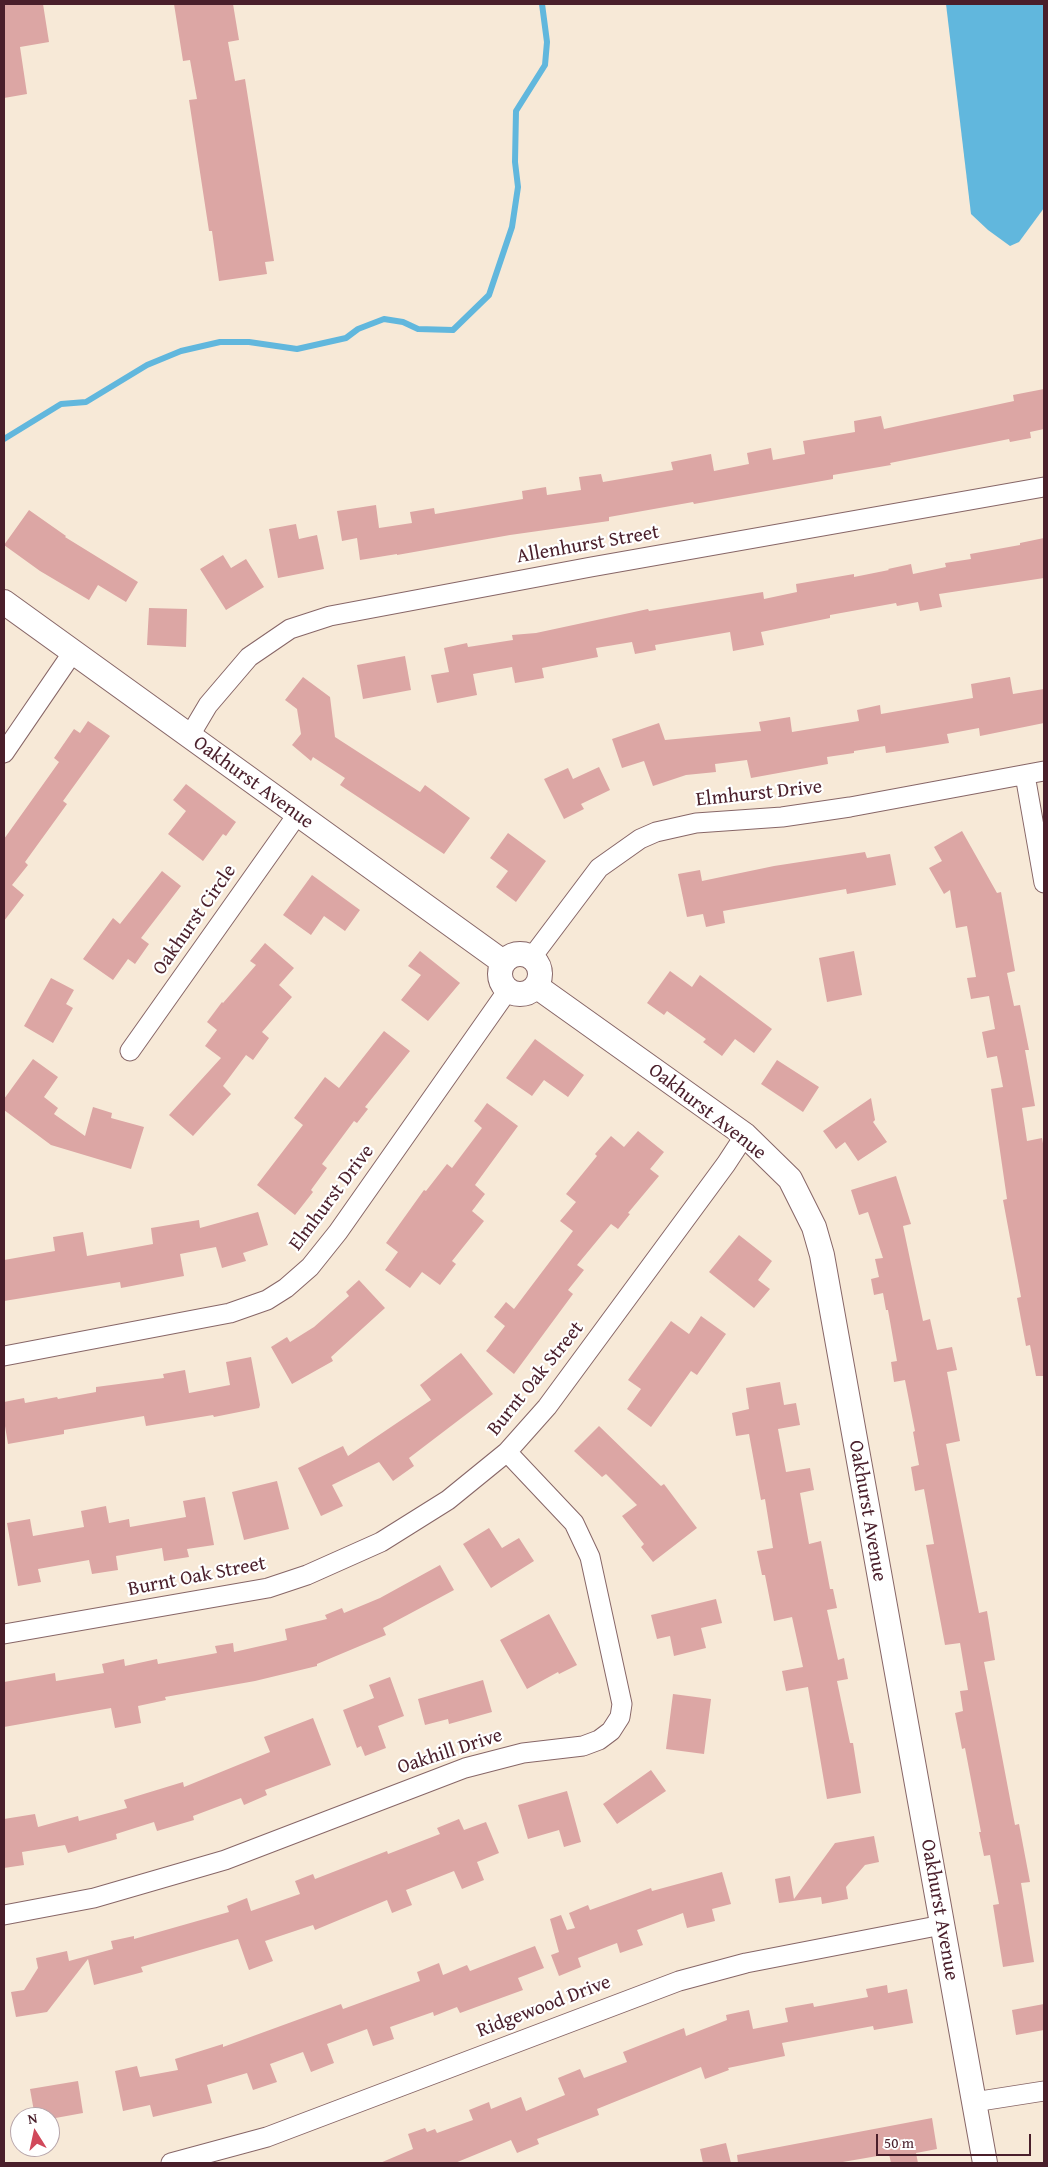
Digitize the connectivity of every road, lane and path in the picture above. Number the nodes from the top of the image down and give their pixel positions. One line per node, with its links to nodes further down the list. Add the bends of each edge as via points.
1 (1044, 487): 4 (street, Allenhurst Street, via 330,616 290,629 249,657 208,705)
2 (4, 602): 3 (street, Oakhurst Avenue)
3 (73, 652): 4 (street, Oakhurst Avenue); 5 (street)
4 (189, 737): 8 (street, Oakhurst Avenue)
5 (4, 753)
6 (1044, 771): 7 (street, Elmhurst Drive)
7 (1024, 774): 9 (street); 10 (street, Elmhurst Drive, via 815,812 696,823 656,832 640,838 599,868)
8 (297, 815): 11 (street, Oakhurst Avenue); 14 (street, Oakhurst Circle)
9 (1044, 883)
10 (532, 957): 11 (street, via 517,953); 12 (street, via 540,970)
11 (503, 962): 13 (street, via 500,977)
12 (536, 986): 13 (street, via 523,994); 15 (street, Oakhurst Avenue)
13 (508, 990): 16 (street, Elmhurst Drive, via 338,1232 310,1267 286,1288 267,1300 230,1313)
14 (130, 1051)
15 (744, 1135): 17 (street, Burnt Oak Street, via 547,1407); 20 (street, Oakhurst Avenue, via 790,1180 814,1228 822,1255)
16 (4, 1356)
17 (507, 1452): 18 (street, Burnt Oak Street, via 448,1500 381,1542 307,1575 268,1588); 19 (street, Oakhill Drive, via 574,1523 590,1557 622,1704 620,1717 611,1731 584,1746 523,1753 465,1768 206,1866 94,1898)
18 (4, 1634)
19 (4, 1915)
20 (942, 1926): 22 (street, Oakhurst Avenue); 23 (street, Ridgewood Drive, via 746,1963 679,1981 266,2137)
21 (1044, 2091): 22 (street)
22 (974, 2102): 24 (street, Oakhurst Avenue)
23 (171, 2163)
24 (985, 2163)

